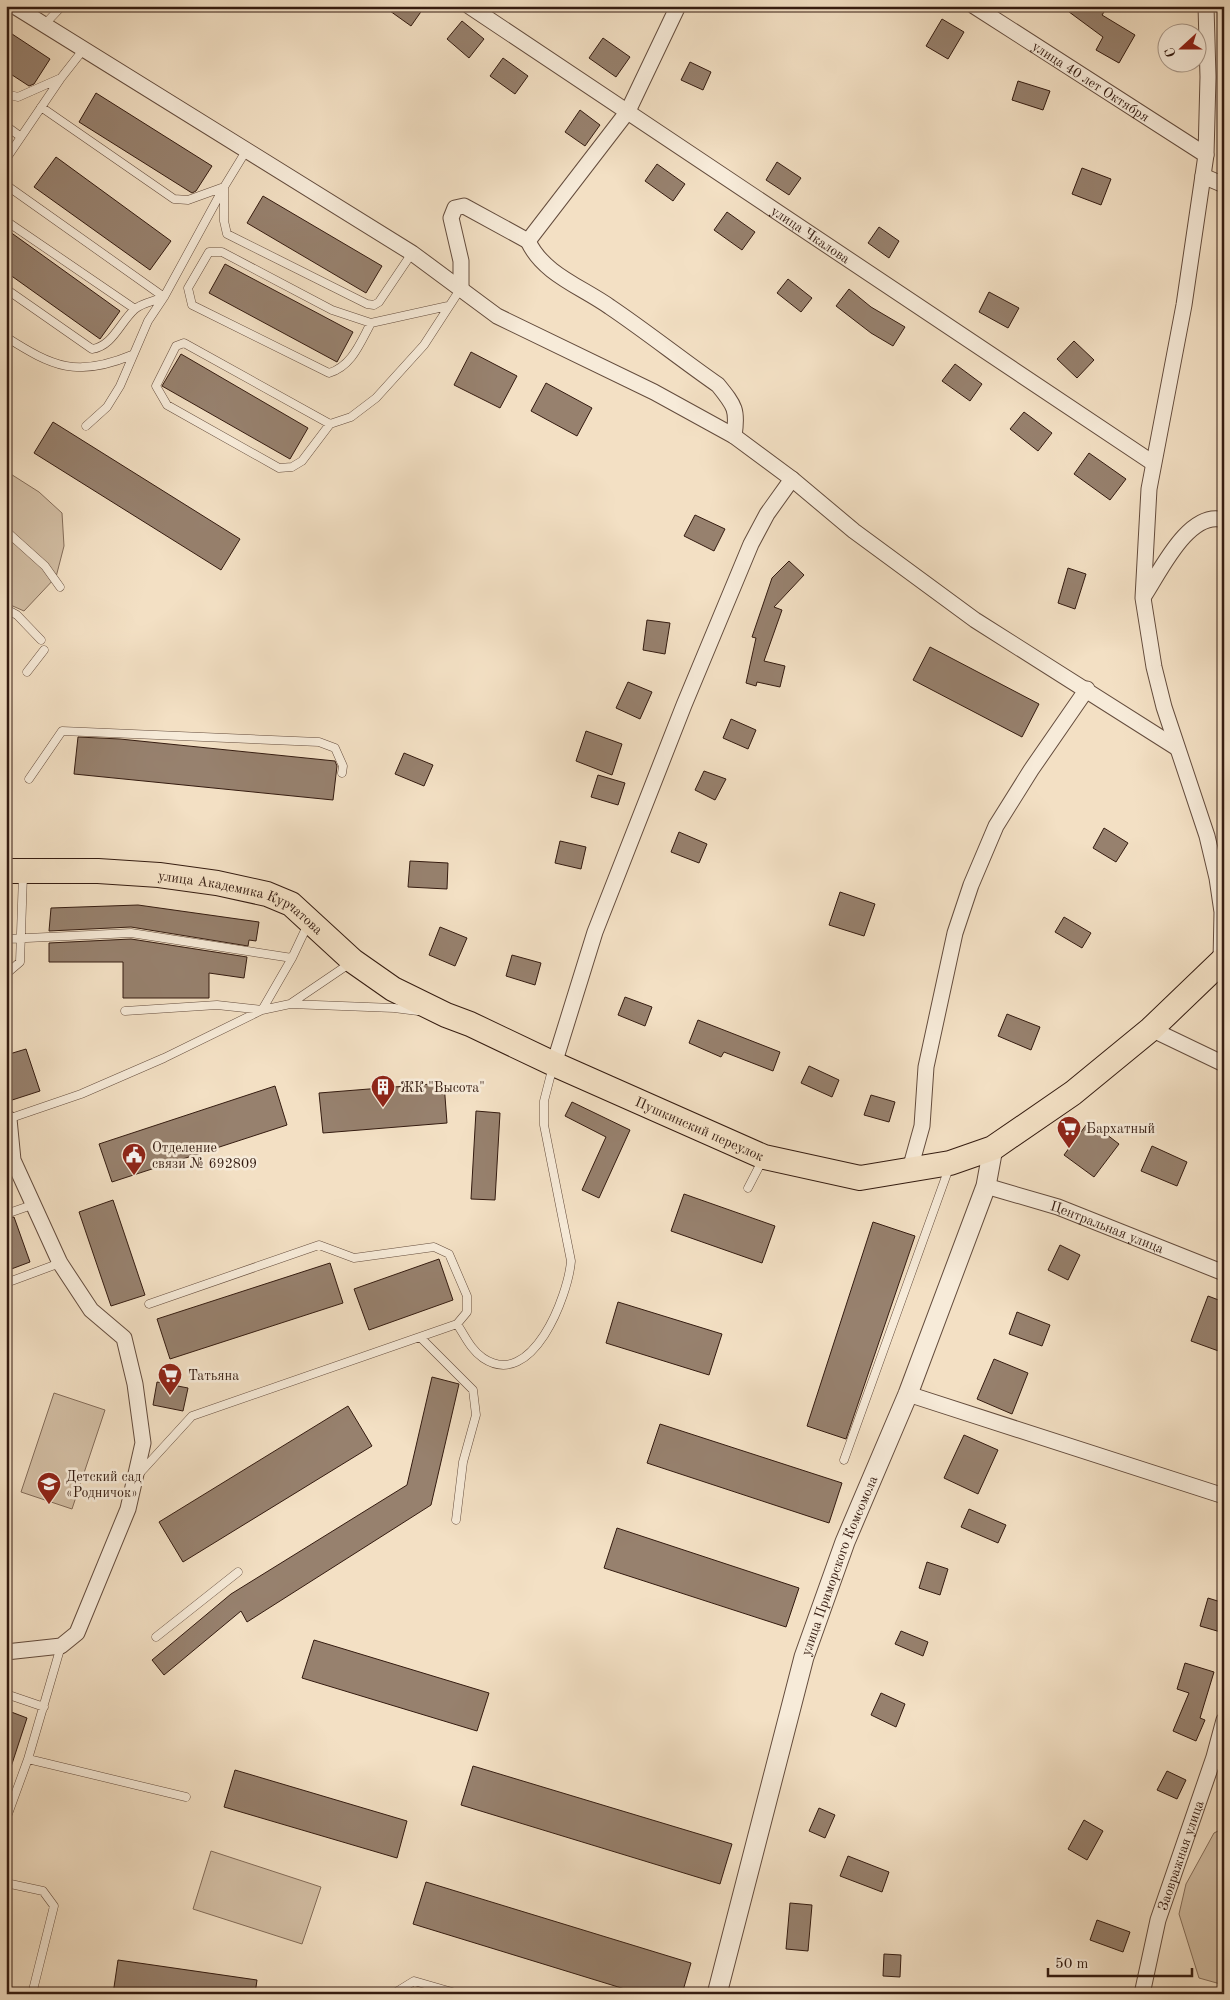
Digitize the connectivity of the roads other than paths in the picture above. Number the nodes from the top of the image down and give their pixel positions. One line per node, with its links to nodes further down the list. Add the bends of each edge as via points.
1 (14, 6): 7 (street)
2 (62, 6): 7 (lane)
3 (469, 6): 12 (street, улица Чкалова)
4 (678, 6): 12 (street)
5 (974, 6): 16 (street, улица 40 лет Октября)
6 (1206, 6): 16 (street)
7 (44, 25): 8 (street)
8 (82, 50): 9 (lane); 15 (street)
9 (61, 78): 10 (lane, via 18,97); 11 (lane)
10 (6, 94)
11 (41, 107): 14 (lane); 21 (lane, via 174,199 188,200)
12 (628, 111): 23 (street); 36 (street, улица Чкалова)
13 (6, 126): 14 (lane)
14 (21, 137): 17 (lane)
15 (246, 151): 21 (lane); 24 (street)
16 (1206, 155): 18 (street)
17 (6, 159)
18 (1203, 176): 20 (street); 36 (street, via 1184,305)
19 (6, 185): 27 (lane)
20 (1224, 185)
21 (224, 187): 24 (lane, via 227,234 367,304 379,302); 27 (lane)
22 (10, 222): 29 (lane)
23 (528, 241): 25 (street, via 464,206 456,208 451,218 461,261); 35 (street, via 540,260 558,274 610,307 718,385 731,401 737,416)
24 (412, 253): 25 (street)
25 (462, 288): 28 (lane); 35 (street, via 515,326 654,392)
26 (6, 289): 29 (lane, via 92,349 100,348 109,341)
27 (164, 297): 29 (lane); 32 (lane)
28 (448, 306): 30 (lane); 33 (lane, via 424,345 376,398 351,417)
29 (135, 309)
30 (371, 323): 30 (lane, via 355,354 340,369 329,372 192,305 188,288 209,252 222,252 332,310)
31 (6, 337): 32 (lane, via 59,366 88,368 112,364)
32 (132, 355): 34 (lane, via 120,386 107,407)
33 (330, 424): 33 (lane, via 302,461 292,467 279,468 167,405 156,386 176,346 184,343)
34 (86, 426)
35 (734, 436): 37 (street)
36 (1154, 463): 41 (street, via 1149,489)
37 (792, 479): 46 (street, via 854,531 975,620); 63 (street, via 750,544 688,696 595,932)
38 (1224, 520): 41 (street, via 1198,522 1186,532)
39 (6, 531): 40 (lane, via 44,566)
40 (60, 587)
41 (1143, 598): 47 (street, via 1154,667)
42 (6, 609): 43 (lane)
43 (41, 640)
44 (44, 650): 45 (lane)
45 (27, 672)
46 (1087, 689): 47 (street); 69 (street, via 996,826 971,885 955,933 926,1067 922,1126)
47 (1177, 748): 55 (street, via 1207,836 1217,878 1222,912)
48 (342, 773): 49 (lane, via 343,766 335,748 319,742 62,731)
49 (29, 779)
50 (15, 870): 51 (main road, улица Академика Курчатова, via 98,871 217,883 268,894 290,904); 52 (lane, via 21,891)
51 (310, 920): 54 (lane); 56 (main road, улица Академика Курчатова)
52 (21, 938): 53 (lane); 54 (lane, via 131,933); 57 (lane, via 20,962)
53 (6, 939)
54 (292, 958): 59 (lane)
55 (1222, 960): 62 (main road, Пушкинский переулок)
56 (353, 961): 58 (lane); 61 (main road, улица Академика Курчатова, via 393,989)
57 (6, 974)
58 (290, 1004): 59 (lane); 61 (lane, via 394,1008)
59 (262, 1010): 60 (lane, via 217,1005); 65 (lane, via 81,1094)
60 (125, 1011)
61 (446, 1016): 63 (main road, Пушкинский переулок)
62 (1151, 1029): 64 (street); 66 (main road, Пушкинский переулок, via 1073,1093)
63 (554, 1064): 67 (main road, Пушкинский переулок); 78 (lane, via 544,1101 544,1125 571,1261 567,1287 538,1345 521,1361 505,1364 485,1359 475,1352)
64 (1224, 1064)
65 (8, 1119): 72 (street, via 13,1160)
66 (993, 1148): 68 (main road, Пушкинский переулок); 70 (street, улица Приморского Комсомола)
67 (764, 1157): 69 (main road, Пушкинский переулок, via 860,1178); 71 (lane)
68 (958, 1161): 69 (main road, Пушкинский переулок); 81 (lane)
69 (910, 1169)
70 (986, 1186): 75 (street, Центральная улица, via 1058,1207); 80 (street, улица Приморского Комсомола)
71 (748, 1188)
72 (32, 1205): 73 (lane); 74 (street)
73 (6, 1214)
74 (60, 1263): 76 (lane); 82 (street, via 91,1310 124,1338 144,1443)
75 (1224, 1273)
76 (6, 1283)
77 (149, 1304): 78 (lane, via 319,1245 354,1258 434,1247 449,1254 467,1296 467,1312)
78 (457, 1324): 79 (lane)
79 (421, 1338): 82 (lane, via 192,1416); 84 (lane, via 474,1390 476,1414 463,1462)
80 (908, 1394): 83 (street); 99 (street, улица Приморского Комсомола, via 845,1542 804,1656)
81 (844, 1460)
82 (137, 1476): 87 (street, via 128,1509 77,1633)
83 (1224, 1496)
84 (456, 1520)
85 (238, 1572): 86 (lane)
86 (156, 1637)
87 (61, 1646): 88 (street); 90 (lane)
88 (6, 1652)
89 (6, 1694): 90 (lane)
90 (44, 1707): 92 (lane)
91 (1224, 1720): 100 (street, Заовражная улица, via 1158,1920)
92 (28, 1759): 93 (lane); 94 (lane)
93 (186, 1797)
94 (8, 1814)
95 (6, 1883): 96 (lane, via 43,1891 54,1906)
96 (32, 1994)
97 (393, 1994): 98 (lane, via 414,1981)
98 (459, 1994)
99 (717, 1994)
100 (1142, 1994)

